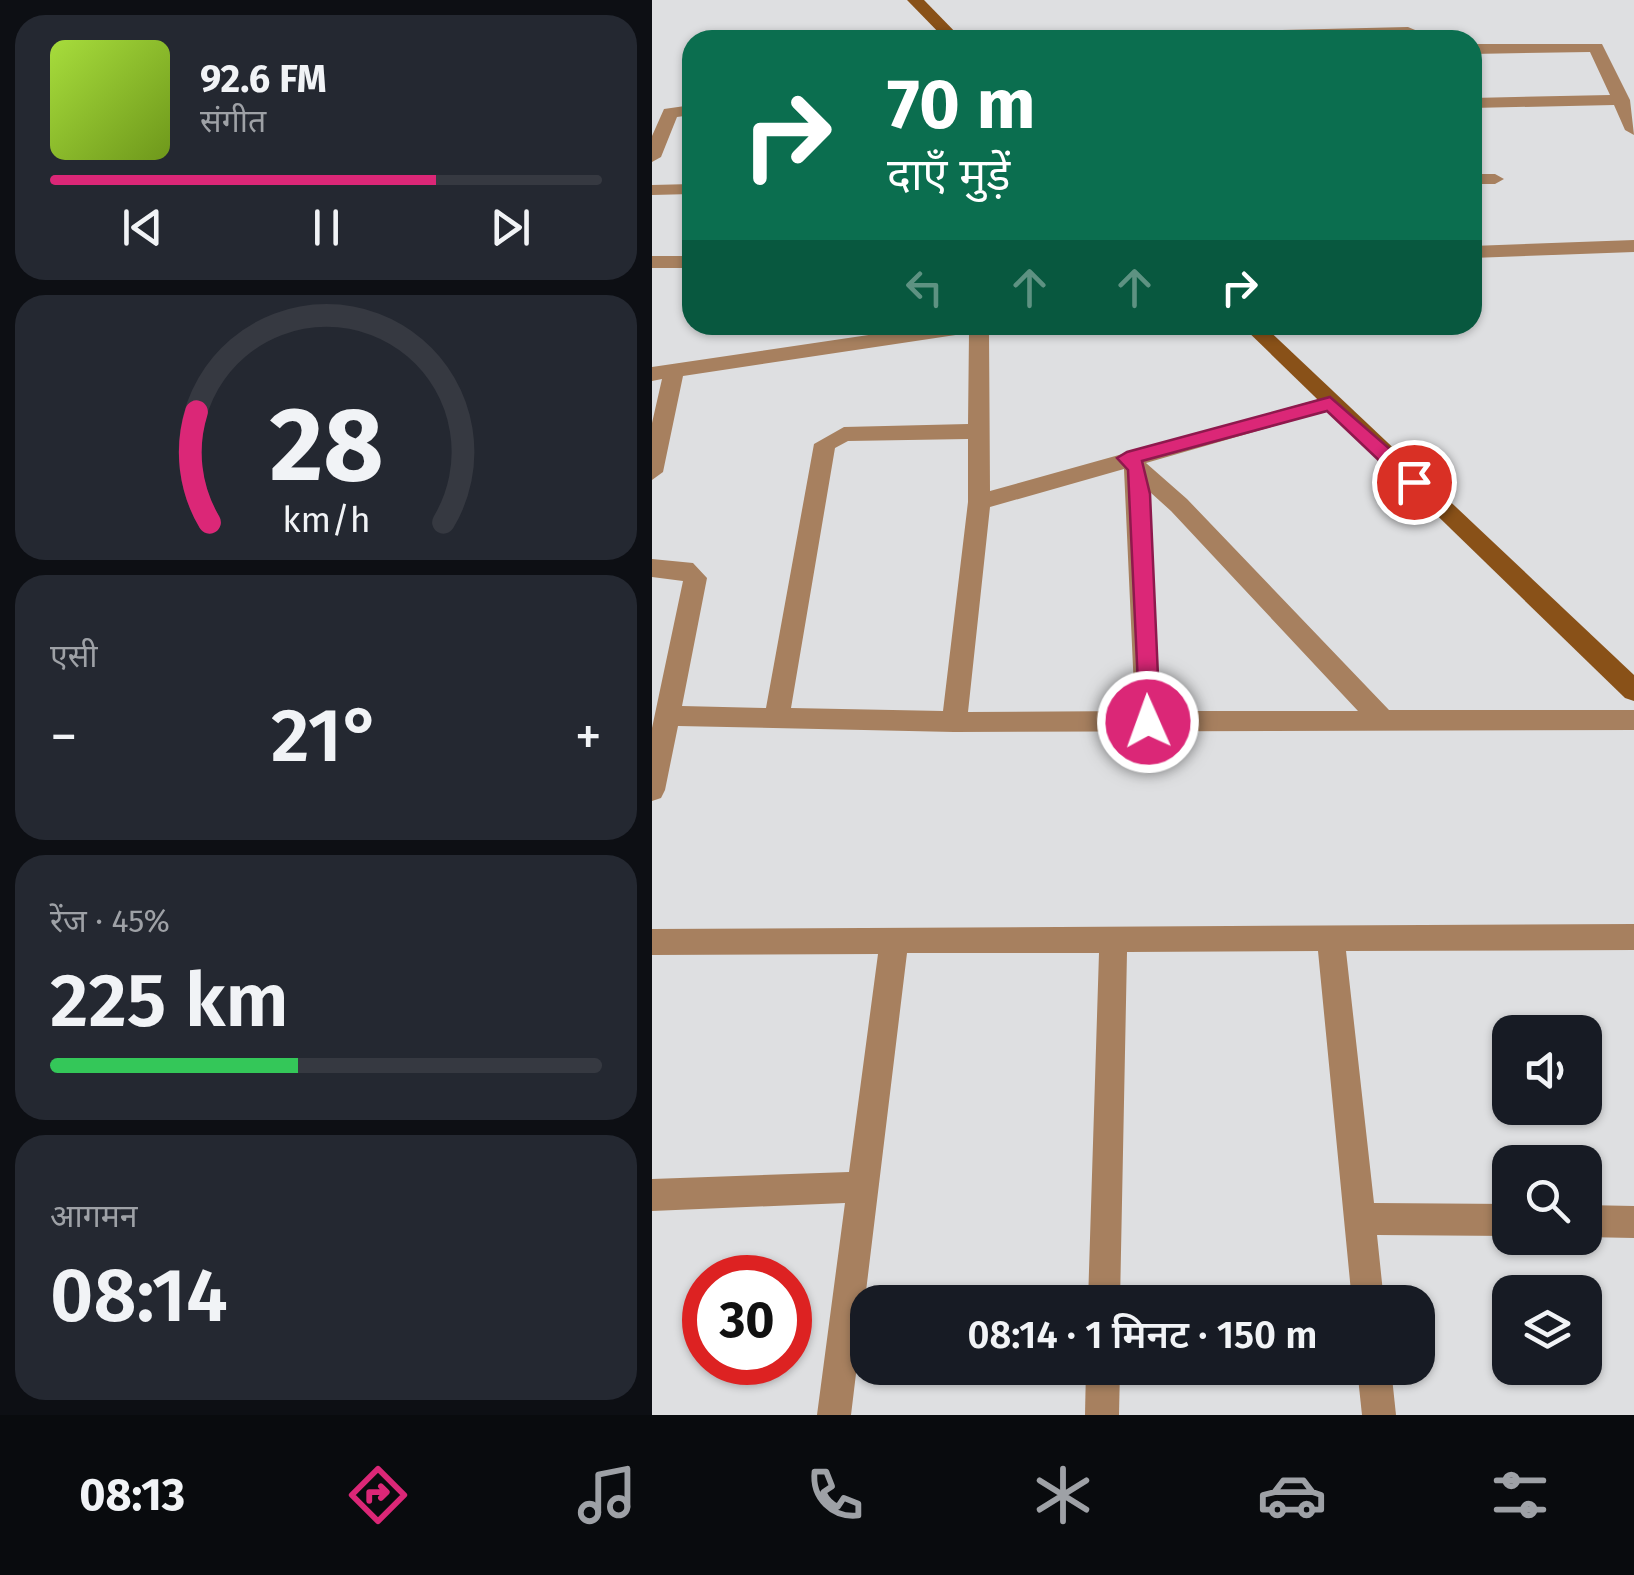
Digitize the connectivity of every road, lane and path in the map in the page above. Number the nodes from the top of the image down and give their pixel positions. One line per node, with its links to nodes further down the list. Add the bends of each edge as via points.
1 (914, 0): 2 (street)
2 (945, 30)
3 (1482, 49): 4 (street, via 1596,47)
4 (1622, 100): 5 (street); 7 (street)
5 (1482, 103)
6 (682, 111): 8 (street, via 670,113)
7 (1634, 130)
8 (652, 158)
9 (1482, 179): 10 (street)
10 (1494, 179)
11 (682, 189): 12 (street)
12 (652, 190)
13 (1634, 246): 14 (street)
14 (1482, 252)
15 (652, 262): 16 (street)
16 (682, 262)
17 (920, 335): 20 (street)
18 (983, 335): 22 (street)
19 (1261, 335): 21 (street)
20 (663, 372): 24 (street)
21 (1330, 403): 23 (street); 27 (street)
22 (980, 431): 25 (street); 29 (street, via 844,434 825,444)
23 (1132, 463): 25 (street); 32 (street); 33 (street)
24 (652, 472)
25 (979, 502): 31 (street)
26 (652, 568): 28 (street, via 685,568 696,578)
27 (1634, 691)
28 (670, 716): 29 (street); 34 (street)
29 (776, 718): 31 (street)
30 (1634, 720): 33 (street)
31 (954, 722): 32 (street)
32 (1148, 722): 33 (street)
33 (1385, 722)
34 (652, 790)
35 (1331, 938): 36 (street); 37 (street); 42 (street)
36 (1113, 939): 38 (street); 46 (street)
37 (1633, 939)
38 (894, 941): 39 (street); 40 (street)
39 (652, 942)
40 (863, 1187): 41 (street); 50 (street)
41 (652, 1195)
42 (1359, 1218): 43 (street); 47 (street)
43 (1492, 1220)
44 (1602, 1222): 45 (street)
45 (1634, 1222)
46 (1104, 1285)
47 (1366, 1285)
48 (1103, 1385): 51 (street)
49 (1376, 1385): 52 (street)
50 (834, 1415)
51 (1102, 1415)
52 (1379, 1415)

